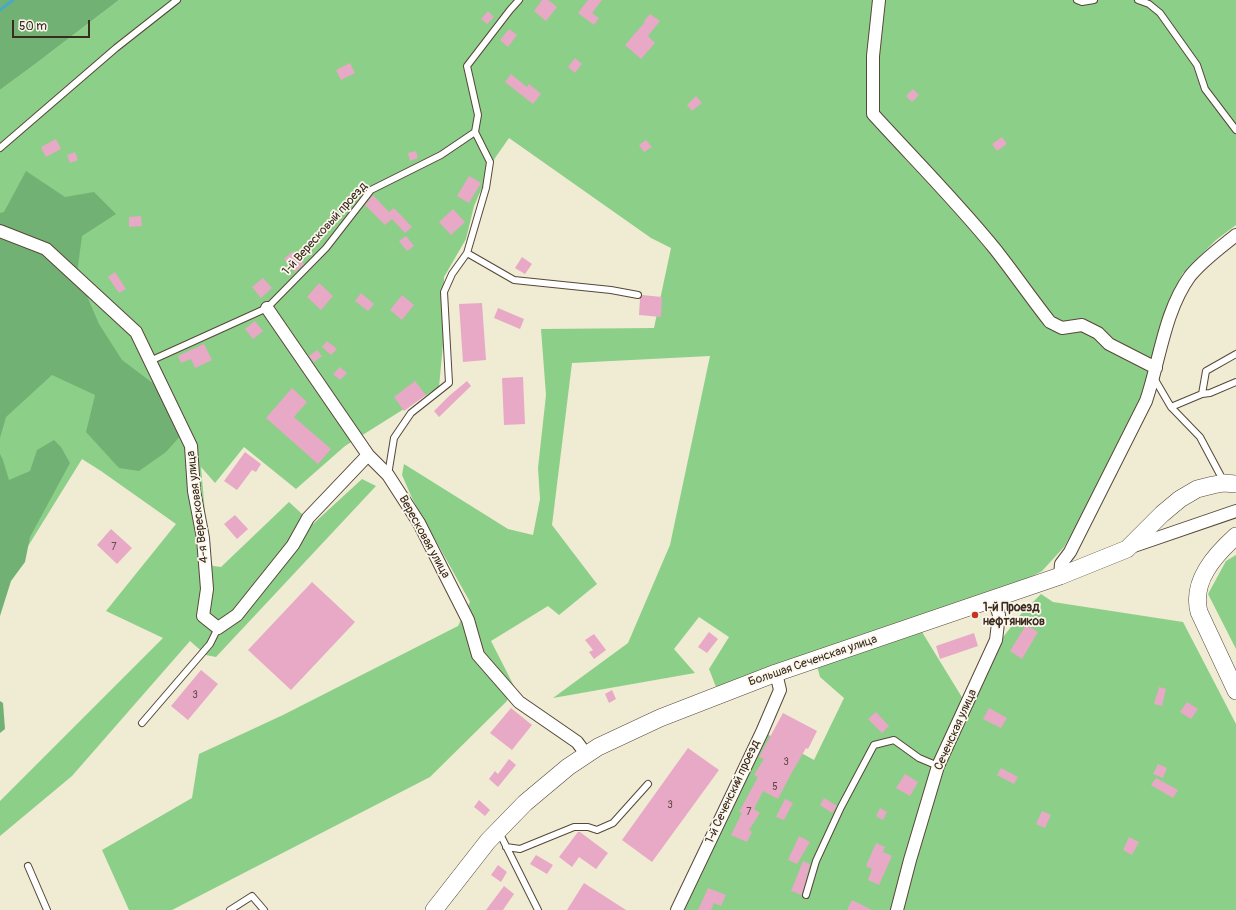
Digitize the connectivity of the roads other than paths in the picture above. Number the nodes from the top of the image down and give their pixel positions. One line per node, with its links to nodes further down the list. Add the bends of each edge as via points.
1 (177, 0): 9 (lane, via 116,48)
2 (519, 0): 8 (lane, via 467,66 478,115)
3 (879, 0): 17 (street, via 873,56 873,114 929,172 995,249 1050,322 1062,328 1082,325 1098,333 1109,344)
4 (1078, 0): 5 (lane)
5 (1094, 0)
6 (1138, 0): 7 (lane, via 1149,4 1160,14 1197,65 1205,89)
7 (1236, 130)
8 (476, 132): 12 (lane, via 490,162 486,188); 14 (lane, 1-й Вересковый проезд, via 441,155 371,190 326,248)
9 (0, 148)
10 (0, 231): 16 (street, 4-я Вересковая улица, via 46,249 136,332)
11 (1236, 235): 17 (street, via 1205,260 1182,290 1172,312)
12 (467, 253): 13 (lane, via 514,280); 22 (lane, via 452,274 444,292 449,383 411,414 394,438)
13 (638, 295)
14 (267, 308): 16 (lane, 1-й Вересковый проезд); 21 (street, Вересковая улица)
15 (1236, 354): 19 (lane, via 1206,371)
16 (150, 361): 29 (street, 4-я Вересковая улица, via 191,446 194,491 203,538 207,589 203,616)
17 (1155, 373): 20 (lane); 27 (street, via 1136,422 1070,552 1061,564)
18 (1236, 382): 19 (lane, via 1210,394)
19 (1202, 394): 20 (lane)
20 (1171, 407): 23 (lane, via 1200,437)
21 (368, 455): 22 (street, Вересковая улица); 29 (street, via 308,518 293,545 237,615)
22 (388, 476): 33 (street, Вересковая улица, via 419,523 452,588 468,620 478,655 519,702 577,742)
23 (1230, 484): 26 (street, Большая Сеченская улица, via 1197,489 1180,499)
24 (1236, 511): 26 (street)
25 (1236, 536): 31 (street, via 1210,563 1202,577 1196,602)
26 (1127, 549): 27 (street, Большая Сеченская улица)
27 (1060, 576): 28 (street, Большая Сеченская улица)
28 (994, 598): 30 (street, Большая Сеченская улица); 34 (street, Сеченская улица, via 999,615 996,640)
29 (218, 628): 32 (lane, via 210,644)
30 (776, 673): 33 (street, Большая Сеченская улица, via 660,718); 45 (street, 1-й Сеченский проезд, via 780,690)
31 (1236, 691)
32 (142, 723)
33 (586, 754): 36 (street, Большая Сеченская улица, via 525,803)
34 (938, 766): 39 (lane, via 919,758 894,740 874,745 816,861); 46 (street, Сеченская улица)
35 (648, 784): 37 (lane, via 608,826 597,830 574,827 520,849)
36 (498, 830): 37 (lane); 43 (street, Большая Сеченская улица)
37 (506, 847): 44 (lane)
38 (28, 866): 40 (lane)
39 (806, 895)
40 (47, 910)
41 (230, 910): 42 (lane, via 252,896)
42 (264, 910)
43 (434, 910)
44 (538, 910)
45 (677, 910)
46 (897, 910)

